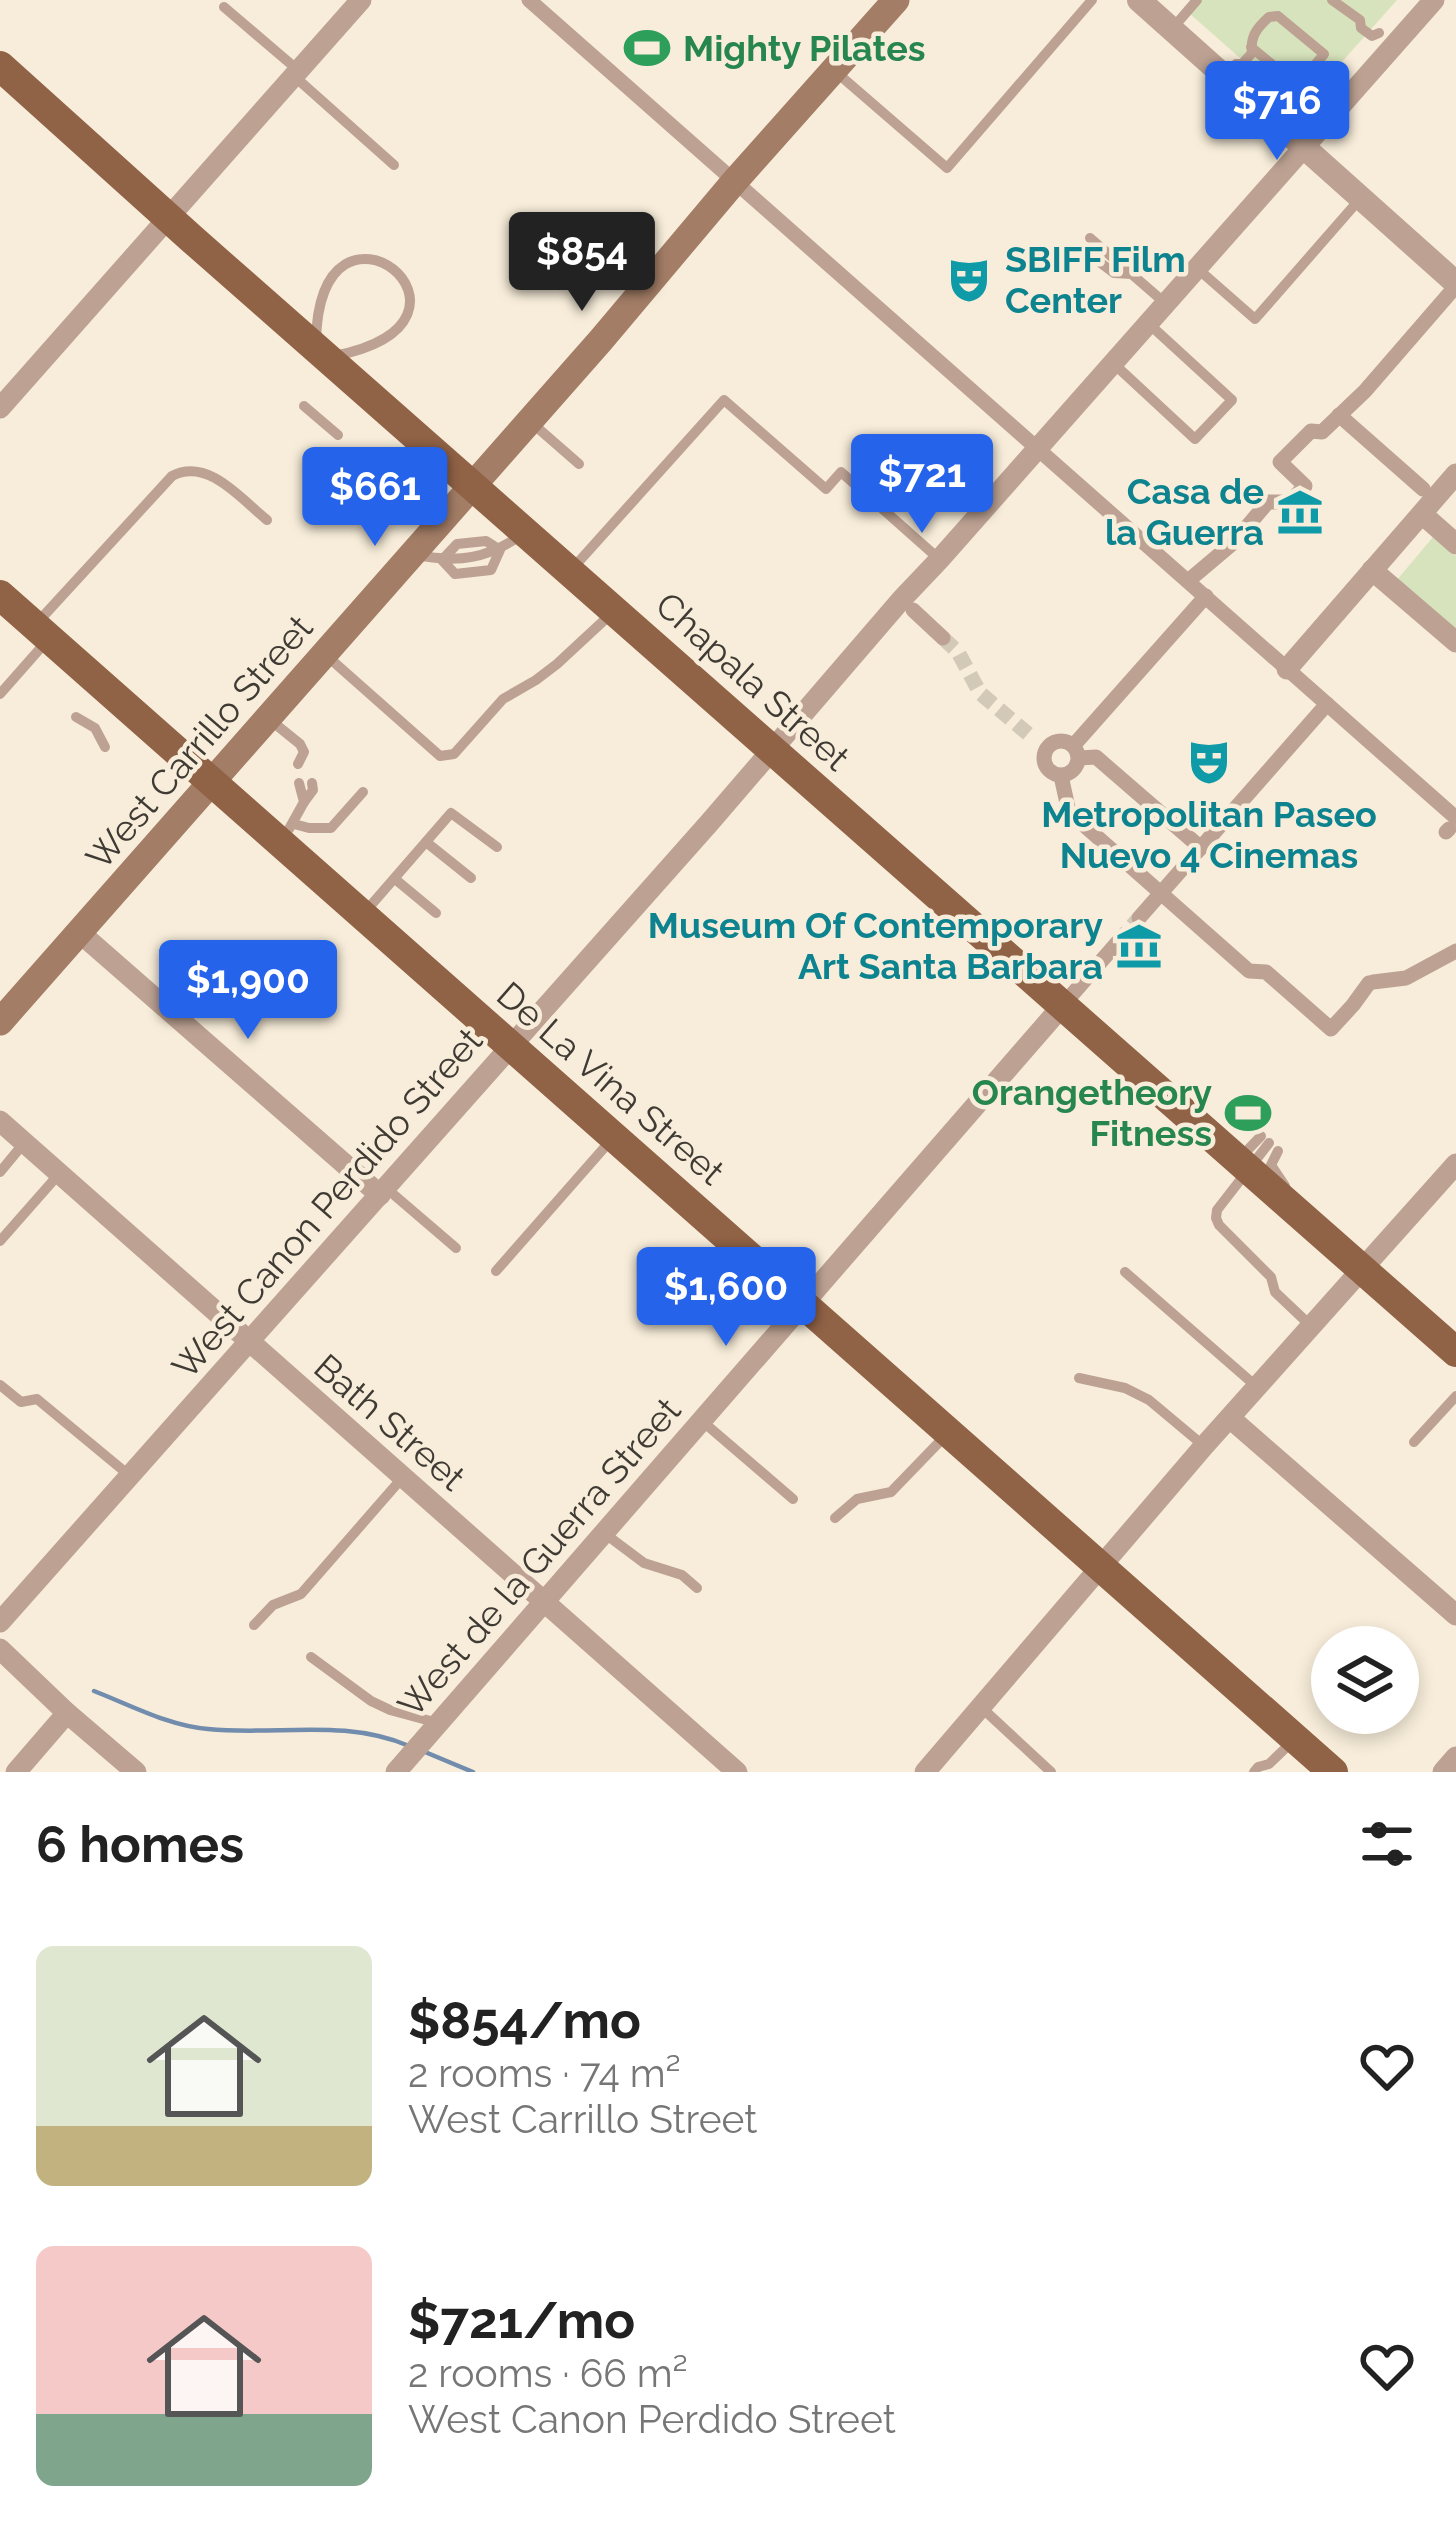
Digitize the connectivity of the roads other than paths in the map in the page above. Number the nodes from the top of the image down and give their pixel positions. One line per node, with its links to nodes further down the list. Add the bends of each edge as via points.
1 (361, 0): 16 (street)
2 (529, 0): 19 (street)
3 (896, 0): 14 (main road, West Carrillo Street)
4 (1092, 0): 14 (lane, via 947,168)
5 (1139, 0): 10 (street)
6 (1197, 0): 10 (lane)
7 (1332, 0): 11 (lane, via 1380,26)
8 (1434, 0): 11 (street, West Canon Perdido Street)
9 (224, 7): 16 (lane)
10 (1172, 29): 15 (street)
11 (1387, 39): 17 (street, West Canon Perdido Street)
12 (1251, 47): 12 (lane, via 1298,86 1324,54 1278,16 1253,33); 15 (lane)
13 (0, 66): 21 (main road, Chapala Street)
14 (834, 70): 19 (main road, West Carrillo Street)
15 (1230, 70): 17 (street)
16 (297, 73): 18 (lane); 21 (street)
17 (1304, 147): 20 (street); 23 (street, West Canon Perdido Street)
18 (394, 164)
19 (734, 182): 32 (main road, West Carrillo Street); 34 (street)
20 (1362, 198): 23 (lane, via 1255,319); 24 (street)
21 (167, 217): 27 (main road, Chapala Street); 30 (street)
22 (1086, 243): 25 (lane)
23 (1197, 268): 25 (street, West Canon Perdido Street)
24 (1456, 284): 31 (street)
25 (1165, 303): 26 (street, West Canon Perdido Street)
26 (1148, 322): 28 (street, West Canon Perdido Street); 28 (lane, via 1232,400 1196,439)
27 (322, 351): 27 (lane, via 320,302 336,269 377,260 404,277 410,305 394,334); 37 (main road, Chapala Street)
28 (1113, 363): 34 (street, West Canon Perdido Street)
29 (304, 406): 33 (lane)
30 (0, 409)
31 (1340, 415): 38 (street); 47 (street, via 1280,462 1304,486 1290,502 1268,502)
32 (530, 421): 35 (lane); 37 (main road, West Carrillo Street)
33 (338, 435)
34 (1036, 450): 44 (street, West Canon Perdido Street); 47 (street)
35 (579, 464)
36 (1456, 474): 39 (street)
37 (474, 485): 41 (main road, Chapala Street); 43 (main road, West Carrillo Street)
38 (1423, 489)
39 (1422, 514): 42 (street); 46 (street)
40 (267, 520): 52 (lane, via 207,472 180,472)
41 (526, 532): 43 (lane, via 484,556); 45 (main road, Chapala Street)
42 (1456, 544)
43 (413, 554): 55 (main road, West Carrillo Street)
44 (939, 560): 45 (lane, via 842,472 826,489 724,400); 62 (street, West Canon Perdido Street)
45 (571, 570): 50 (main road, Chapala Street)
46 (1372, 570): 54 (street); 56 (street)
47 (1188, 581): 49 (street)
48 (0, 595): 52 (main road, De La Vina Street)
49 (1206, 596): 56 (street); 63 (street)
50 (615, 610): 55 (lane, via 557,664 503,699 454,754 440,756); 62 (main road, Chapala Street)
51 (913, 610): 53 (street)
52 (42, 631): 57 (lane); 66 (main road, De La Vina Street)
53 (944, 638)
54 (1456, 642)
55 (324, 655): 60 (main road, West Carrillo Street)
56 (1287, 669): 58 (street)
57 (0, 694)
58 (1327, 704): 69 (street); 73 (street)
59 (76, 717): 61 (lane, via 95,728)
60 (268, 718): 64 (lane, via 301,744); 66 (main road, West Carrillo Street)
61 (105, 747)
62 (771, 750): 83 (main road, Chapala Street); 85 (street, West Canon Perdido Street)
63 (1076, 752): 65 (street, via 1076,767); 65 (street, via 1061,741 1040,744 1046,767); 73 (street, via 1096,757)
64 (305, 760)
65 (1061, 776): 76 (street, via 1069,812)
66 (213, 781): 70 (main road, De La Vina Street); 80 (main road, West Carrillo Street)
67 (305, 783): 70 (lane)
68 (363, 792): 70 (lane, via 331,828)
69 (1450, 826)
70 (287, 832): 78 (main road, De La Vina Street)
71 (426, 842): 72 (lane, via 451,813); 74 (lane); 75 (lane)
72 (497, 848)
73 (1201, 848): 76 (street)
74 (471, 878)
75 (395, 879): 77 (lane); 78 (lane)
76 (1161, 893): 79 (street); 82 (street, via 1330,1029 1371,982 1406,978)
77 (436, 913)
78 (363, 915): 85 (main road, De La Vina Street)
79 (1139, 918)
80 (80, 932): 84 (main road, West Carrillo Street); 93 (street)
81 (1117, 943): 83 (street)
82 (1456, 951)
83 (1063, 1005): 90 (main road, Chapala Street); 100 (street, West de la Guerra Street)
84 (0, 1022)
85 (509, 1046): 87 (main road, De La Vina Street); 93 (street, West Canon Perdido Street)
86 (0, 1121): 88 (street, Bath Street)
87 (614, 1138): 98 (lane); 100 (main road, De La Vina Street)
88 (24, 1142): 91 (lane); 92 (street, Bath Street)
89 (1456, 1164): 97 (street)
90 (1244, 1165): 94 (main road, Chapala Street); 94 (lane, via 1269,1143 1270,1165); 101 (lane, via 1216,1218)
91 (0, 1172)
92 (59, 1174): 95 (lane); 102 (street, Bath Street)
93 (383, 1191): 96 (lane); 102 (street, West Canon Perdido Street)
94 (1315, 1228): 97 (main road, Chapala Street)
95 (0, 1240)
96 (456, 1248)
97 (1361, 1269): 101 (street); 103 (main road, Chapala Street)
98 (496, 1271)
99 (1125, 1272): 106 (lane)
100 (803, 1304): 109 (street, West de la Guerra Street); 110 (main road, De La Vina Street)
101 (1312, 1327): 106 (street)
102 (249, 1341): 113 (street, West Canon Perdido Street); 114 (street, Bath Street)
103 (1456, 1352)
104 (1079, 1378): 112 (lane, via 1149,1400)
105 (0, 1385): 113 (lane, via 21,1402 37,1399)
106 (1257, 1387): 108 (street)
107 (1456, 1396): 111 (lane)
108 (1230, 1418): 112 (street); 121 (street)
109 (702, 1420): 115 (lane); 117 (street, West de la Guerra Street)
110 (949, 1432): 116 (lane, via 891,1492 857,1499); 118 (main road, De La Vina Street)
111 (1414, 1442)
112 (1204, 1445): 118 (street)
113 (130, 1476): 122 (street, West Canon Perdido Street)
114 (403, 1477): 120 (street, Bath Street); 123 (lane, via 301,1594 273,1605)
115 (793, 1499)
116 (835, 1518)
117 (604, 1533): 119 (lane); 120 (street, West de la Guerra Street)
118 (1099, 1567): 126 (street); 129 (main road, De La Vina Street)
119 (697, 1588)
120 (544, 1602): 128 (street, West de la Guerra Street); 135 (street, Bath Street)
121 (1456, 1615)
122 (0, 1622)
123 (254, 1625)
124 (0, 1649): 127 (street)
125 (311, 1657): 128 (lane, via 371,1701)
126 (982, 1708): 136 (street); 137 (lane)
127 (67, 1713): 133 (street); 134 (street)
128 (436, 1727): 131 (street, West de la Guerra Street)
129 (1296, 1738): 132 (lane); 139 (main road, De La Vina Street)
130 (1456, 1757): 140 (street)
131 (401, 1767)
132 (1268, 1768): 138 (lane)
133 (16, 1772)
134 (136, 1772)
135 (737, 1772)
136 (925, 1772)
137 (1051, 1772)
138 (1254, 1772)
139 (1334, 1772)
140 (1443, 1772)

